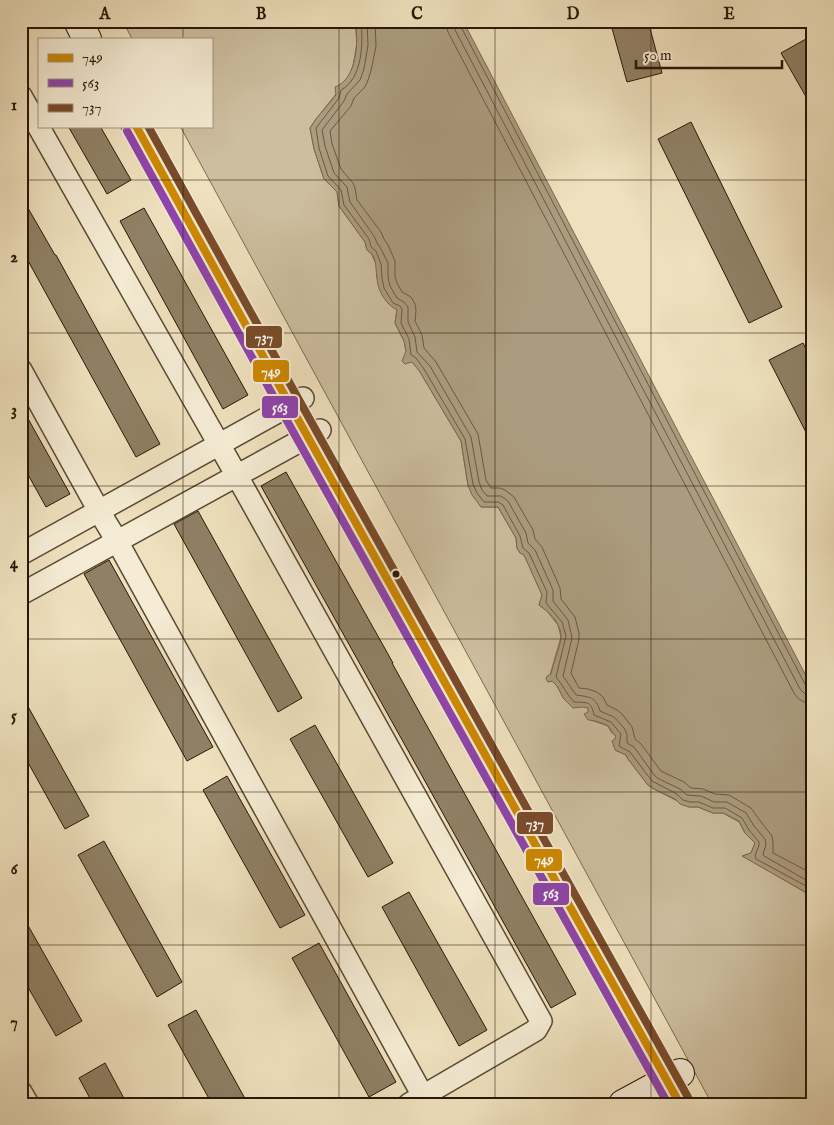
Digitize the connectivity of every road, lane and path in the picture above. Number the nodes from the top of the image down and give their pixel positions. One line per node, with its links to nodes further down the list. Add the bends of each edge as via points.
1 (78, 21): 3 (street)
2 (95, 21): 4 (street)
3 (86, 38)
4 (104, 38)
5 (21, 96): 6 (street)
6 (38, 126)
7 (39, 128): 13 (street)
8 (137, 128): 11 (street)
9 (154, 128): 11 (street)
10 (21, 370): 15 (street)
11 (296, 402): 12 (street); 13 (street)
12 (314, 433): 14 (street); 19 (street)
13 (219, 445): 14 (street); 15 (street)
14 (237, 476): 16 (street); 21 (street, via 541,1021 536,1030)
15 (99, 511): 16 (street); 17 (street)
16 (117, 542): 18 (street); 21 (street)
17 (21, 554)
18 (21, 594)
19 (673, 1077): 23 (street); 24 (street); 25 (street)
20 (21, 1092): 22 (street)
21 (416, 1100)
22 (28, 1104)
23 (623, 1104)
24 (680, 1104)
25 (696, 1104)

